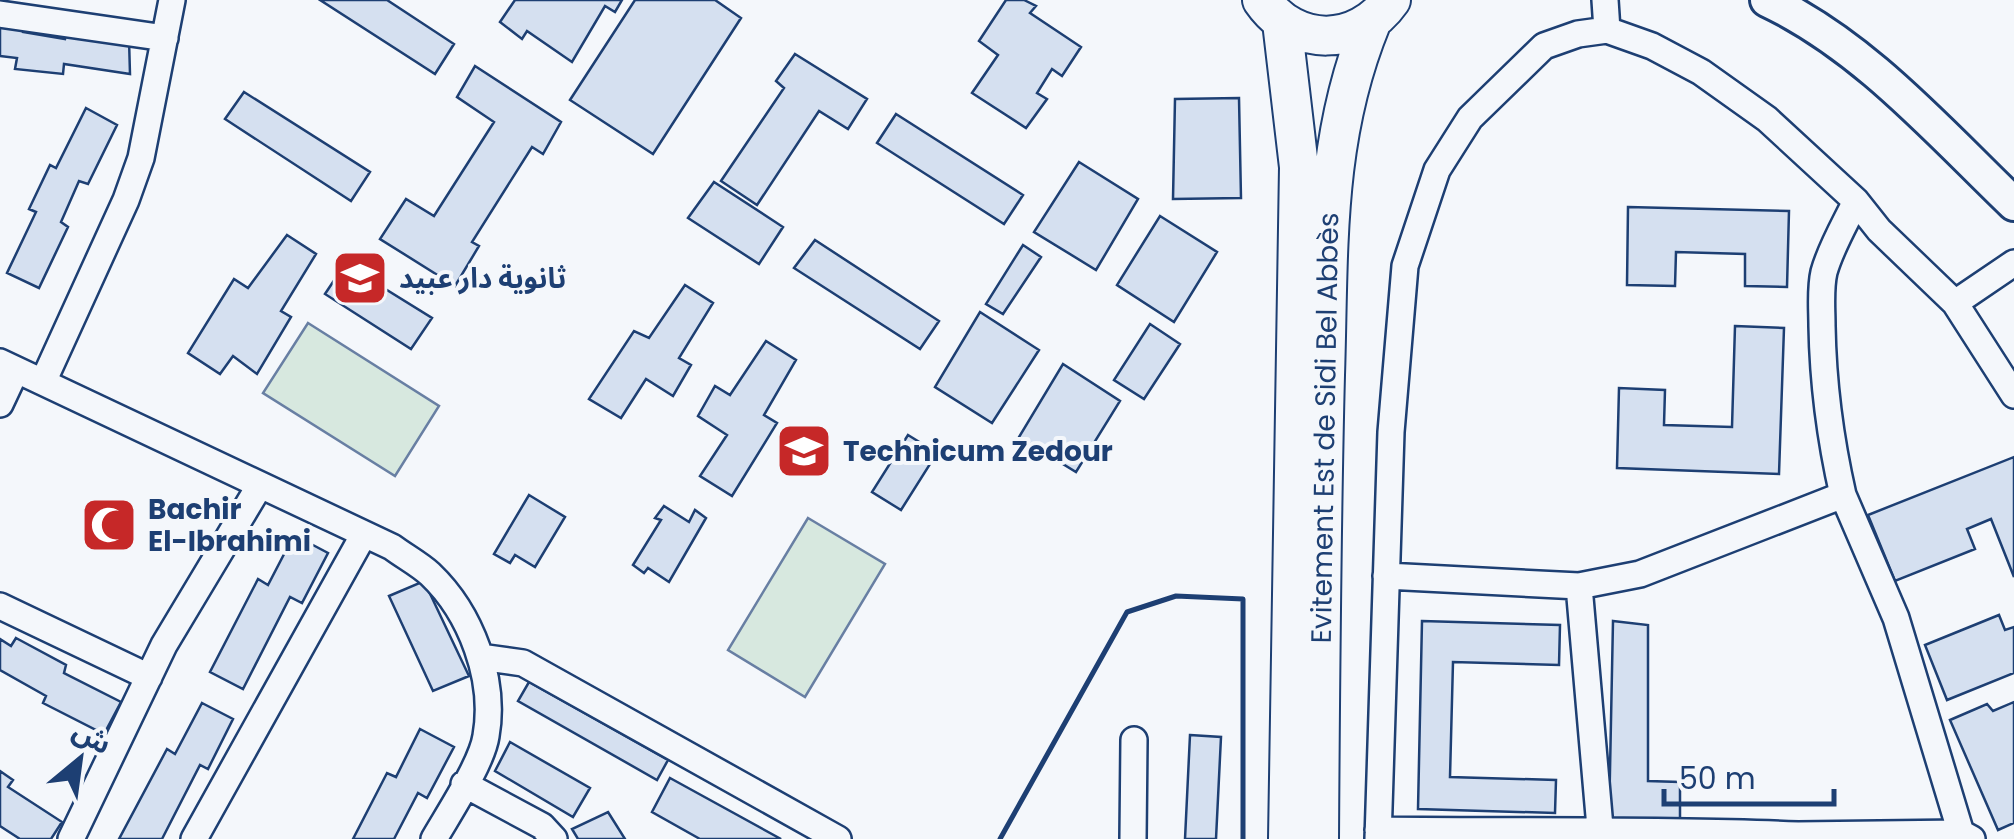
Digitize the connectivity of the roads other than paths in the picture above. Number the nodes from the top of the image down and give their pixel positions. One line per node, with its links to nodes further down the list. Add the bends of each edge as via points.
1 (172, 0): 8 (street)
2 (1605, 0): 7 (street)
3 (1767, 0): 10 (main road, via 1839,42 1879,75)
4 (1272, 11): 5 (highway, via 1316,36 1335,36); 37 (highway, Evitement Est de Sidi Bel Abbès, via 1299,166)
5 (1381, 11): 38 (highway, Evitement Est de Sidi Bel Abbès, via 1344,102 1331,178)
6 (0, 14): 8 (street)
7 (1606, 30): 9 (street, via 1701,72 1767,118); 20 (street, via 1544,46 1470,118 1437,170 1405,266)
8 (165, 38): 14 (street, via 141,158)
9 (1856, 201): 12 (street); 18 (street, via 1826,264 1822,301 1828,432)
10 (2014, 204)
11 (2014, 263): 12 (street)
12 (1955, 302): 15 (street)
13 (8, 366): 14 (street); 16 (street)
14 (43, 382): 17 (street)
15 (2014, 395)
16 (0, 404)
17 (260, 485): 19 (street); 24 (street)
18 (1843, 495): 21 (street, via 1640,574); 29 (street, via 1896,618)
19 (364, 534): 23 (street, via 429,573 456,604); 32 (street)
20 (1386, 576): 21 (street); 27 (street)
21 (1579, 586): 28 (street)
22 (0, 606): 24 (street)
23 (480, 658): 26 (street, via 488,690 486,738); 35 (street, via 523,663)
24 (149, 677): 31 (street)
25 (1134, 740): 36 (street)
26 (464, 784): 33 (street); 34 (street)
27 (1378, 835): 28 (street)
28 (1601, 836): 30 (street, via 1688,830)
29 (1966, 836): 30 (street)
30 (1798, 837)
31 (71, 839)
32 (194, 839)
33 (434, 839)
34 (554, 839)
35 (838, 839)
36 (1133, 839)
37 (1288, 839)
38 (1319, 839)

